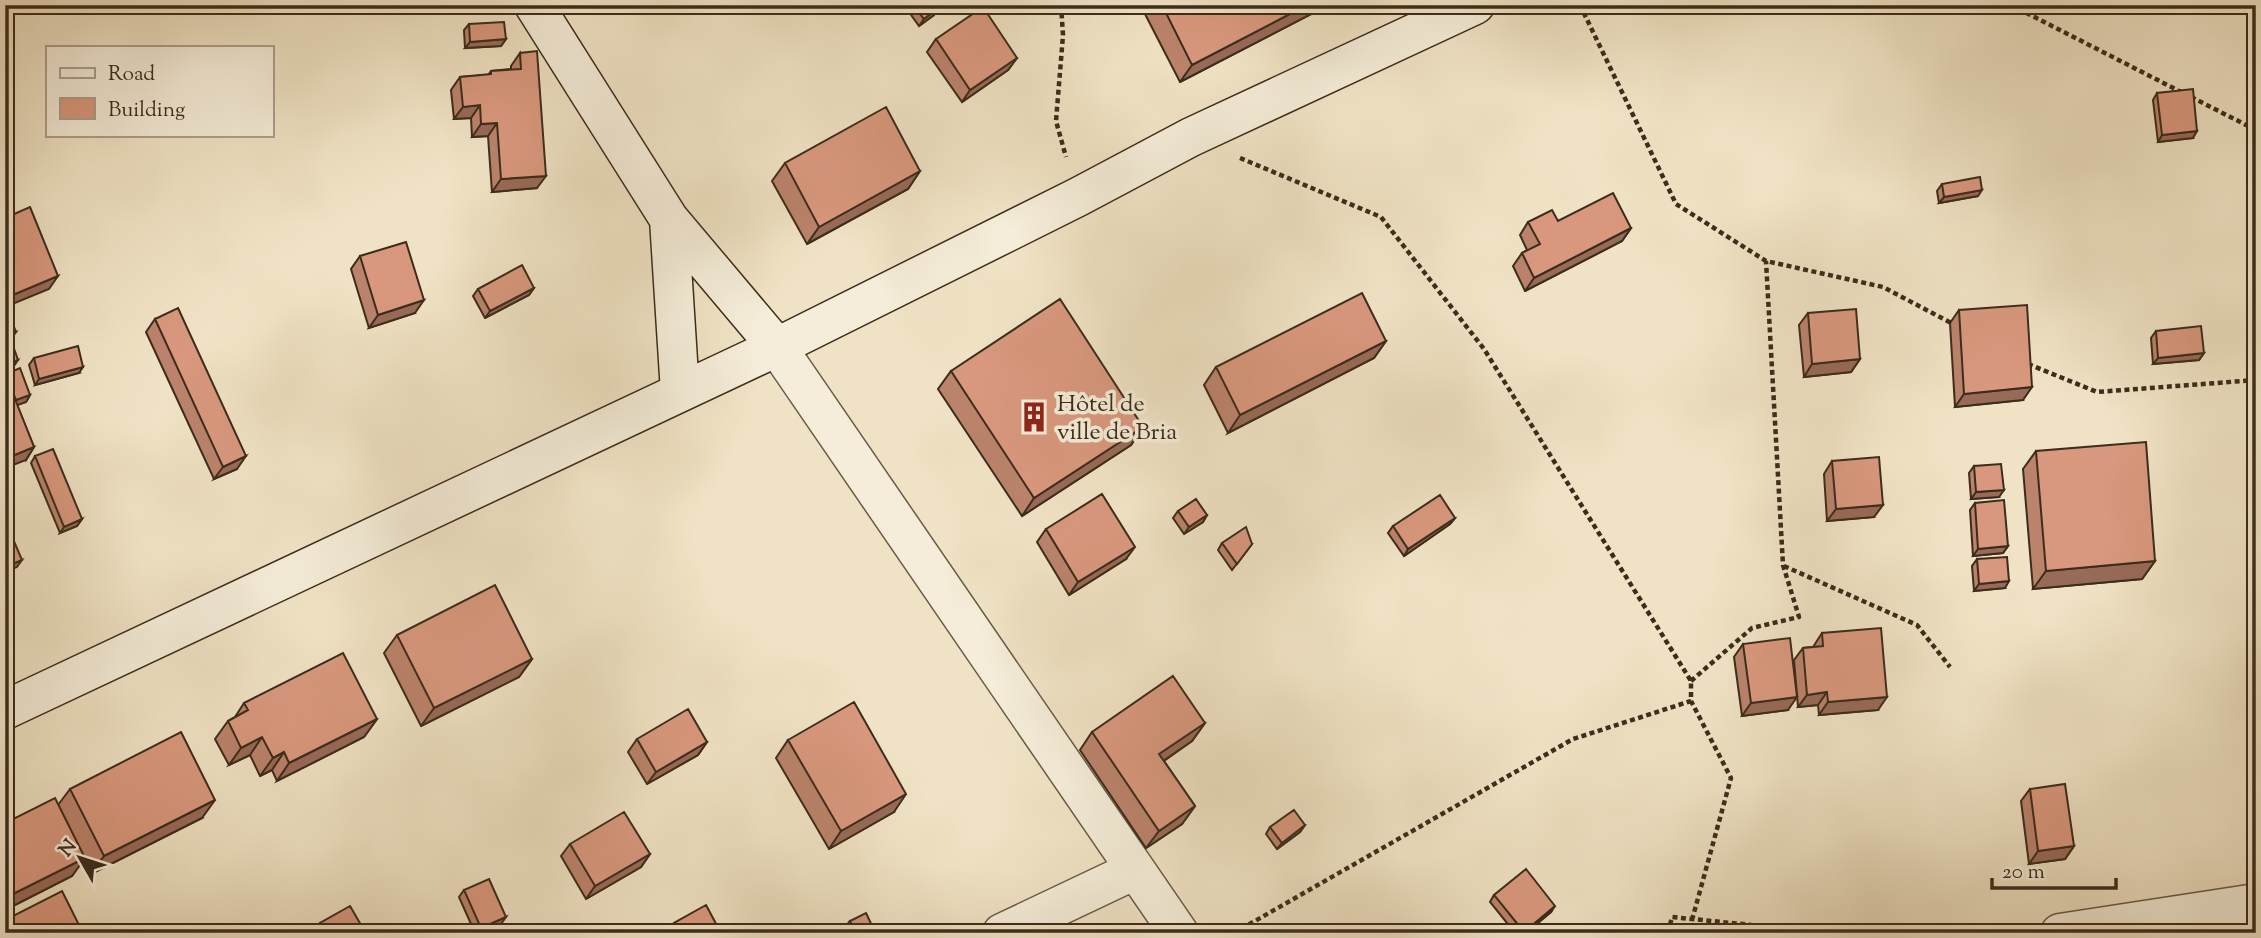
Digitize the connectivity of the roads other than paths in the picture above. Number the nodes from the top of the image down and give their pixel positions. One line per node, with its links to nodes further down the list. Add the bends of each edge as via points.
1 (534, 5): 3 (main road)
2 (1475, 5): 4 (main road, via 1191,137)
3 (669, 219): 4 (main road); 5 (main road)
4 (777, 346): 5 (main road); 7 (main road)
5 (680, 392): 6 (main road)
6 (5, 710)
7 (1135, 870): 9 (main road); 10 (main road)
8 (2256, 903): 11 (main road)
9 (1002, 933)
10 (1180, 933)
11 (2060, 933)

